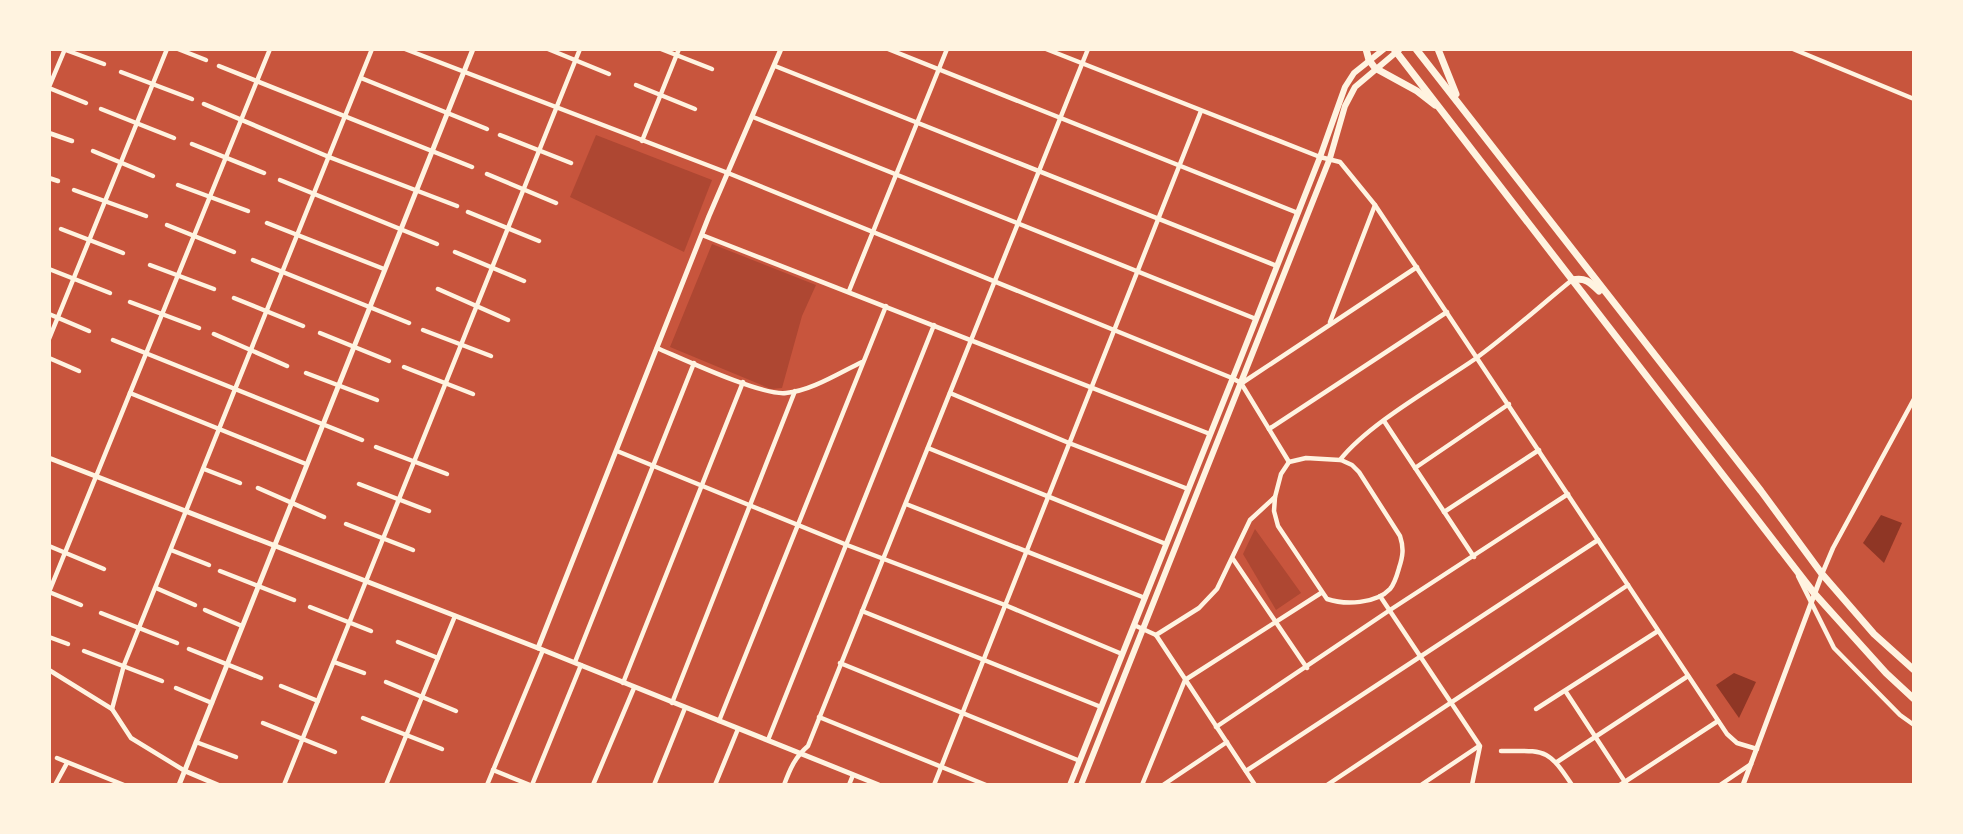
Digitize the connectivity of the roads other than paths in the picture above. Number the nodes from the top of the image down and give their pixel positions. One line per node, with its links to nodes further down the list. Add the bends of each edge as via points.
1 (64, 49): 27 (street); 40 (street)
2 (167, 49): 38 (street)
3 (178, 49): 24 (street)
4 (270, 49): 37 (street)
5 (372, 49): 36 (street)
6 (405, 49): 33 (street)
7 (473, 49): 33 (street)
8 (548, 49): 23 (street)
9 (580, 49): 23 (street)
10 (661, 49): 22 (street)
11 (781, 49): 29 (street)
12 (888, 49): 32 (street)
13 (947, 49): 32 (street)
14 (1046, 49): 26 (street)
15 (1088, 49): 26 (street)
16 (1366, 49): 25 (main road)
17 (1384, 49): 25 (main road)
18 (1416, 49): 46 (main road)
19 (1438, 49): 46 (main road)
20 (1793, 49): 43 (street)
21 (1397, 50): 30 (main road); 52 (main road)
22 (678, 52): 31 (street); 41 (street)
23 (576, 59): 35 (street); 47 (street)
24 (206, 60)
25 (1368, 61): 30 (main road); 71 (main road, via 1345,87)
26 (1082, 63): 50 (street); 55 (street)
27 (104, 64)
28 (219, 66): 37 (street)
29 (775, 66): 54 (street); 58 (street)
30 (1375, 68): 52 (main road, via 1417,91); 72 (main road, via 1351,95)
31 (712, 69)
32 (939, 69): 55 (street); 58 (street)
33 (464, 71): 47 (street); 51 (street)
34 (121, 72): 38 (street)
35 (609, 74)
36 (360, 78): 51 (street); 53 (street)
37 (257, 82): 53 (street); 56 (street)
38 (152, 85): 42 (street); 57 (street)
39 (636, 85): 41 (street)
40 (49, 88): 44 (street)
41 (660, 95): 49 (street); 64 (street)
42 (192, 99)
43 (1914, 99)
44 (86, 103)
45 (204, 104): 56 (street)
46 (1460, 105): 140 (main road)
47 (555, 107): 64 (street); 66 (street)
48 (101, 109): 57 (street)
49 (695, 109)
50 (1201, 111): 71 (street); 75 (street)
51 (447, 114): 59 (street); 68 (street)
52 (1446, 115): 128 (main road)
53 (345, 117): 68 (street); 70 (street)
54 (753, 117): 79 (street); 81 (street)
55 (1060, 118): 75 (street); 77 (street)
56 (241, 121): 69 (street); 70 (street)
57 (137, 122): 62 (street); 73 (street)
58 (919, 123): 77 (street); 81 (street)
59 (487, 129)
60 (49, 133): 63 (street)
61 (500, 135): 66 (street)
62 (174, 138)
63 (72, 141)
64 (642, 141): 79 (street)
65 (192, 144): 69 (street)
66 (538, 150): 74 (street); 87 (street)
67 (93, 151): 73 (street)
68 (432, 152): 76 (street); 89 (street)
69 (226, 157): 78 (street); 91 (street)
70 (329, 157): 89 (street); 90 (street)
71 (1320, 157): 72 (street); 98 (main road)
72 (1330, 158): 94 (street, via 1346,168); 179 (main road)
73 (121, 162): 82 (street); 92 (street)
74 (571, 163)
75 (1180, 165): 98 (street); 100 (street)
76 (472, 167)
77 (1039, 172): 100 (street); 102 (street)
78 (264, 173)
79 (728, 173): 107 (street); 108 (street)
80 (487, 174): 87 (street)
81 (897, 175): 102 (street); 107 (street)
82 (153, 176)
83 (49, 178): 85 (street)
84 (280, 180): 90 (street)
85 (58, 181)
86 (177, 186): 91 (street)
87 (523, 188): 93 (street); 104 (street)
88 (74, 190): 92 (street)
89 (416, 191): 95 (street); 106 (street)
90 (314, 194): 106 (street); 110 (street)
91 (210, 198): 96 (street); 109 (street)
92 (105, 202): 99 (street); 111 (street)
93 (556, 203)
94 (1375, 205): 121 (street); 149 (street)
95 (457, 206)
96 (248, 211)
97 (468, 212): 104 (street)
98 (1298, 213): 119 (main road)
99 (146, 216)
100 (1159, 218): 119 (street); 124 (street)
101 (267, 223): 110 (street)
102 (1018, 224): 124 (street); 130 (street)
103 (167, 225): 109 (street)
104 (507, 227): 112 (street); 120 (street)
105 (61, 229): 111 (street)
106 (400, 230): 113 (street); 123 (street)
107 (874, 232): 130 (street); 133 (street)
108 (702, 235): 133 (street); 163 (street)
109 (194, 236): 114 (street); 126 (street)
110 (297, 236): 123 (street); 125 (street)
111 (89, 240): 116 (street); 127 (street)
112 (539, 241)
113 (437, 244)
114 (234, 252)
115 (455, 252): 120 (street)
116 (123, 253)
117 (253, 260): 125 (street)
118 (150, 264): 126 (street)
119 (1277, 266): 146 (main road)
120 (491, 267): 129 (street); 139 (street)
121 (1417, 267): 142 (street); 149 (street)
122 (49, 269): 127 (street)
123 (384, 269): 138 (street)
124 (1138, 271): 146 (street); 153 (street)
125 (283, 272): 138 (street); 141 (street)
126 (178, 276): 131 (street); 144 (street)
127 (73, 279): 134 (street); 145 (street)
128 (1572, 280): 140 (main road, via 1588,280); 167 (street); 242 (main road)
129 (524, 281)
130 (996, 281): 153 (street); 160 (street)
131 (214, 289)
132 (438, 289): 139 (street)
133 (849, 291): 137 (street)
134 (110, 293)
135 (234, 298): 141 (street)
136 (130, 302): 144 (street)
137 (886, 306): 150 (street); 170 (street)
138 (370, 307): 148 (street); 162 (street)
139 (475, 307): 147 (street); 161 (street)
140 (1617, 309): 246 (main road)
141 (267, 311): 151 (street); 164 (street)
142 (1447, 312): 167 (street); 192 (street)
143 (49, 314): 145 (street)
144 (162, 314): 152 (street); 165 (street)
145 (58, 317): 155 (street); 158 (street)
146 (1256, 319): 176 (main road)
147 (508, 320)
148 (409, 323)
149 (1329, 324): 179 (street)
150 (934, 325): 160 (street); 232 (street)
151 (303, 326)
152 (199, 328)
153 (1115, 329): 176 (street); 181 (street)
154 (424, 330): 161 (street)
155 (89, 331)
156 (320, 333): 162 (street)
157 (214, 334): 164 (street)
158 (49, 340)
159 (113, 340): 165 (street)
160 (972, 340): 181 (street); 185 (street)
161 (460, 344): 166 (street); 177 (street)
162 (353, 347): 169 (street); 180 (street)
163 (657, 348): 171 (street); 200 (street)
164 (251, 350): 172 (street); 182 (street)
165 (146, 354): 182 (street); 184 (street)
166 (491, 356)
167 (1478, 357): 189 (street); 190 (street)
168 (49, 358): 174 (street)
169 (389, 361)
170 (863, 362): 183 (street); 228 (street)
171 (694, 363): 178 (street); 206 (street)
172 (287, 366)
173 (404, 367): 177 (street)
174 (79, 370)
175 (306, 373): 180 (street)
176 (1232, 378): 179 (street); 194 (main road)
177 (445, 382): 186 (street); 203 (street)
178 (743, 382): 183 (street, via 776,393); 213 (street)
179 (1241, 383): 192 (street); 272 (main road)
180 (338, 386): 188 (street); 191 (street)
181 (1091, 387): 194 (street); 196 (street)
182 (235, 391): 191 (street); 193 (street)
183 (795, 391): 221 (street)
184 (130, 393): 193 (street); 210 (street)
185 (950, 393): 196 (street); 198 (street)
186 (473, 394)
187 (1914, 399): 246 (street)
188 (377, 400)
189 (1509, 404): 199 (street); 207 (street)
190 (1384, 421): 202 (street); 207 (street)
191 (322, 425): 195 (street); 205 (street)
192 (1269, 429): 204 (street)
193 (220, 430): 205 (street); 208 (street)
194 (1210, 434): 215 (main road)
195 (362, 440)
196 (1069, 443): 215 (street); 217 (street)
197 (376, 447): 203 (street)
198 (928, 448): 217 (street); 222 (street)
199 (1539, 450): 216 (street); 225 (street)
200 (617, 451): 206 (street); 281 (street)
201 (49, 458): 210 (street)
202 (1340, 460): 204 (street); 254 (street, via 1359,471 1404,547 1395,581)
203 (414, 461): 209 (street); 219 (street)
204 (1289, 462): 218 (street)
205 (306, 464): 220 (street)
206 (654, 465): 213 (street); 289 (street)
207 (1415, 468): 225 (street)
208 (204, 469): 211 (street); 223 (street)
209 (447, 474)
210 (95, 477): 223 (street); 238 (street)
211 (240, 483)
212 (359, 484): 219 (street)
213 (702, 484): 221 (street); 301 (street)
214 (258, 488): 220 (street)
215 (1188, 489): 231 (main road)
216 (1568, 494): 230 (street); 239 (street)
217 (1048, 497): 231 (street); 237 (street)
218 (1275, 497): 241 (street, via 1250,520); 252 (street, via 1278,526)
219 (398, 499): 224 (street); 229 (street)
220 (290, 503): 226 (street); 234 (street)
221 (750, 504): 228 (street); 311 (street)
222 (906, 504): 237 (street); 240 (street)
223 (187, 511): 234 (street); 235 (street)
224 (429, 511)
225 (1444, 512): 239 (street)
226 (324, 517)
227 (346, 524): 229 (street)
228 (799, 524): 232 (street); 320 (street)
229 (383, 537): 236 (street); 247 (street)
230 (1598, 540): 249 (street); 284 (street)
231 (1166, 544): 255 (main road)
232 (847, 545): 240 (street); 329 (street)
233 (49, 546): 238 (street)
234 (273, 546): 247 (street); 248 (street)
235 (171, 550): 243 (street); 250 (street)
236 (413, 550)
237 (1026, 551): 255 (street); 260 (street)
238 (65, 553): 244 (street); 251 (street)
239 (1474, 557): 263 (street)
240 (884, 558): 260 (street); 264 (street)
241 (1232, 558): 267 (street); 275 (street, via 1210,600)
242 (1791, 563): 253 (main road); 257 (street)
243 (209, 565)
244 (104, 569)
245 (220, 571): 248 (street)
246 (1822, 574): 253 (street); 294 (main road, via 1874,634)
247 (366, 582): 266 (street); 268 (street)
248 (258, 585): 256 (street); 270 (street)
249 (1628, 585): 274 (street); 309 (street)
250 (156, 588): 259 (street); 271 (street)
251 (49, 592): 258 (street)
252 (1321, 593): 254 (street, via 1335,602); 267 (street)
253 (1814, 593): 257 (street); 307 (main road)
254 (1380, 596): 263 (street)
255 (1145, 597): 269 (main road)
256 (294, 600)
257 (1811, 602): 323 (street, via 1834,648); 333 (street)
258 (82, 605)
259 (195, 605)
260 (1005, 605): 283 (street); 286 (street)
261 (310, 607): 268 (street)
262 (205, 610): 270 (street)
263 (1390, 610): 284 (street); 292 (street)
264 (862, 611): 286 (street); 288 (street)
265 (101, 613): 271 (street)
266 (455, 616): 281 (street); 285 (street)
267 (1275, 622): 292 (street); 298 (street)
268 (349, 623): 273 (street); 287 (street)
269 (1134, 625): 272 (street); 283 (main road)
270 (242, 626): 291 (street)
271 (139, 628): 278 (street); 290 (street)
272 (1143, 629): 275 (street); 367 (main road)
273 (371, 631)
274 (1658, 631): 296 (street); 305 (street)
275 (1156, 635): 298 (street)
276 (49, 637): 279 (street)
277 (398, 642): 285 (street)
278 (177, 643)
279 (68, 644)
280 (189, 649): 291 (street)
281 (540, 649): 289 (street); 345 (street)
282 (84, 651): 290 (street)
283 (1122, 654): 312 (main road)
284 (1420, 656): 309 (street); 347 (street)
285 (438, 658): 306 (street)
286 (983, 660): 312 (street); 317 (street)
287 (334, 662): 295 (street); 308 (street)
288 (841, 663): 317 (street); 318 (street)
289 (578, 664): 301 (street); 357 (street)
290 (124, 665): 299 (street); 314 (street)
291 (227, 665): 297 (street); 310 (street)
292 (1307, 668): 324 (street)
293 (49, 670): 314 (street)
294 (1914, 670)
295 (364, 673)
296 (1688, 676): 321 (street); 326 (street)
297 (261, 678)
298 (1185, 680): 324 (street); 368 (street)
299 (162, 681)
300 (386, 682): 306 (street)
301 (622, 683): 304 (street)
302 (281, 686): 308 (street)
303 (176, 688): 310 (street)
304 (634, 688): 311 (street); 358 (street)
305 (1566, 692): 315 (street); 326 (street)
306 (422, 698): 316 (street); 327 (street)
307 (1914, 699)
308 (318, 701): 328 (street)
309 (1450, 701): 332 (street); 371 (street)
310 (212, 703): 330 (street)
311 (672, 703): 313 (street)
312 (1101, 707): 340 (main road)
313 (685, 708): 320 (street); 359 (street)
314 (113, 709): 346 (street, via 131,738)
315 (1536, 709)
316 (456, 711)
317 (962, 712): 340 (street); 344 (street)
318 (819, 717): 337 (street, via 808,747); 344 (street)
319 (363, 718): 327 (street)
320 (719, 721): 325 (street)
321 (1718, 721): 333 (street, via 1733,741); 349 (street)
322 (263, 723): 328 (street)
323 (1914, 725)
324 (1216, 727): 331 (street)
325 (738, 729): 329 (street); 360 (street)
326 (1595, 736): 341 (street); 349 (street)
327 (406, 737): 334 (street); 355 (street)
328 (303, 739): 336 (street); 354 (street)
329 (768, 740): 337 (street)
330 (197, 742): 338 (street); 346 (street)
331 (1227, 742): 347 (street); 369 (street)
332 (1480, 746): 372 (street); 373 (street)
333 (1757, 749): 343 (street)
334 (442, 750)
335 (1501, 751): 341 (street, via 1541,751)
336 (335, 752)
337 (799, 754): 348 (street); 361 (street)
338 (236, 757)
339 (57, 758): 342 (street)
340 (1080, 761): 366 (main road)
341 (1557, 762): 374 (street)
342 (67, 763): 350 (street); 351 (street)
343 (1751, 764): 375 (street); 376 (street)
344 (941, 766): 364 (street); 365 (street)
345 (493, 770): 356 (street); 357 (street)
346 (185, 771): 352 (street); 353 (street)
347 (1246, 771): 370 (street)
348 (853, 775): 362 (street); 363 (street)
349 (1624, 784)
350 (55, 785)
351 (124, 785)
352 (179, 785)
353 (218, 785)
354 (284, 785)
355 (386, 785)
356 (487, 785)
357 (531, 785)
358 (593, 785)
359 (654, 785)
360 (715, 785)
361 (784, 785)
362 (849, 785)
363 (879, 785)
364 (934, 785)
365 (986, 785)
366 (1070, 785)
367 (1081, 785)
368 (1142, 785)
369 (1163, 785)
370 (1255, 785)
371 (1327, 785)
372 (1421, 785)
373 (1472, 785)
374 (1572, 785)
375 (1720, 785)
376 (1742, 785)

